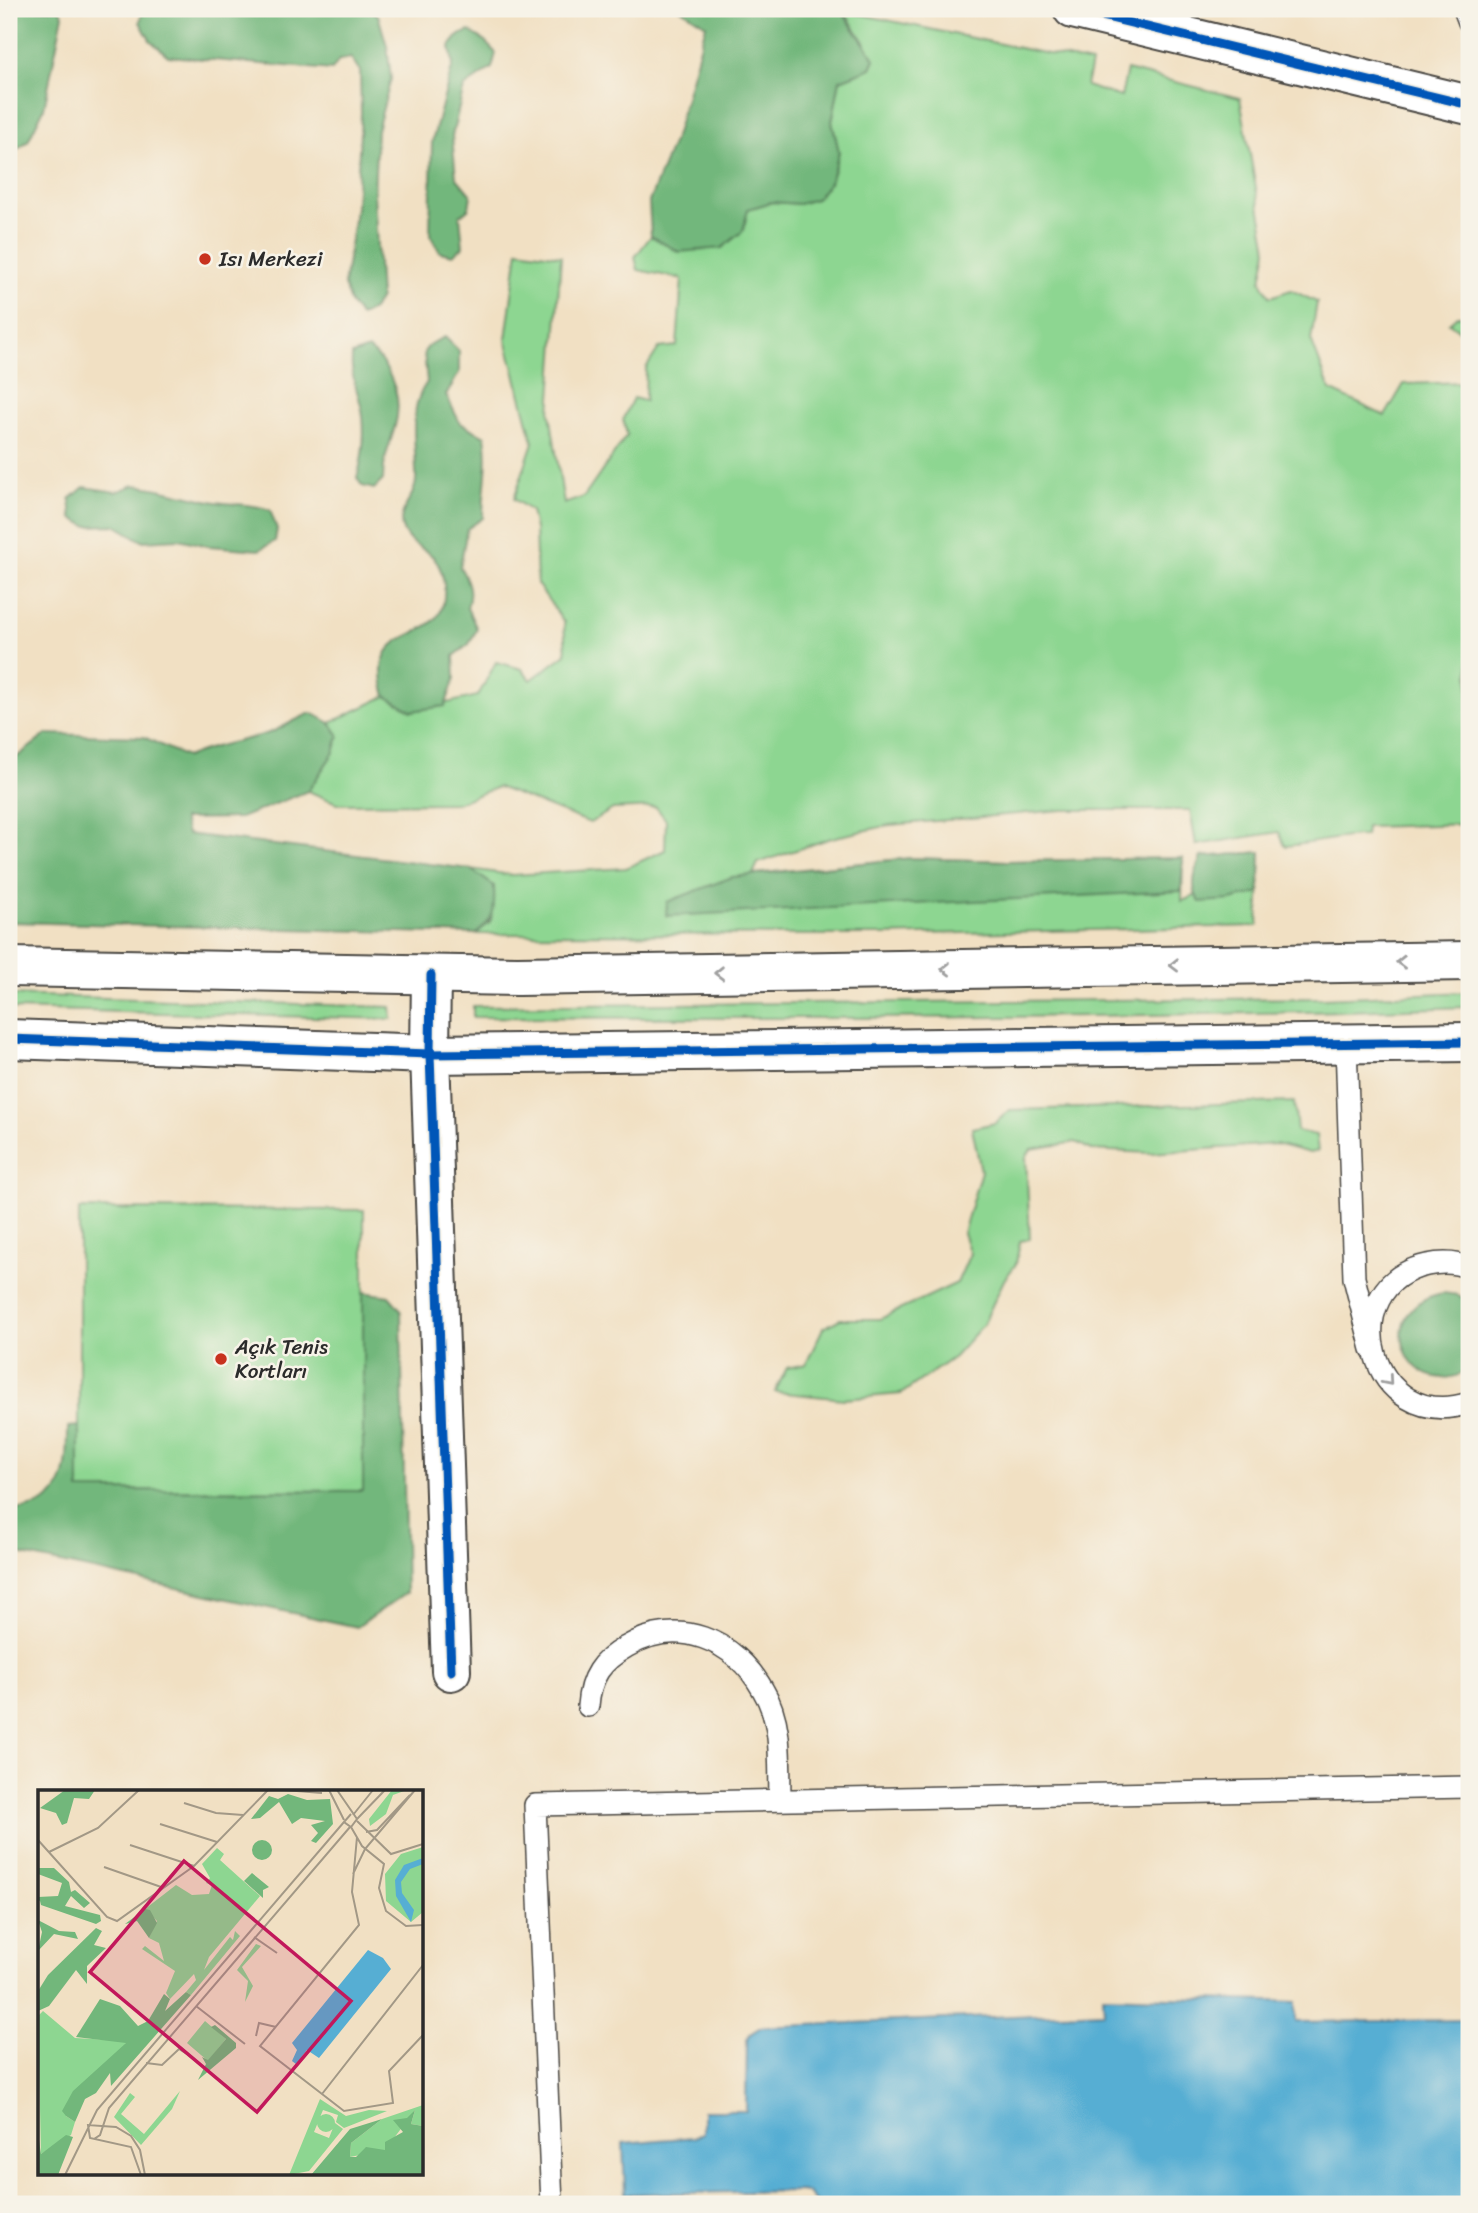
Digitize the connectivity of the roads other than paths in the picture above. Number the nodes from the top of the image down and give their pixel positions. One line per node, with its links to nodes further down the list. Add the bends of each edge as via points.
1 (1073, 9): 3 (street)
2 (1464, 9): 4 (lane)
3 (1131, 15): 5 (street)
4 (1469, 22)
5 (1469, 105)
6 (1469, 961): 8 (street, one-way to 8)
7 (9, 967): 8 (street)
8 (431, 975): 12 (street)
9 (9, 1039): 12 (street)
10 (1469, 1042): 11 (street)
11 (1346, 1044): 12 (street); 14 (lane)
12 (430, 1054): 18 (street)
13 (1469, 1268): 15 (lane, via 1440,1262 1416,1268)
14 (1354, 1278): 15 (lane); 16 (lane)
15 (1395, 1281): 16 (lane, via 1379,1300 1372,1324)
16 (1372, 1349): 17 (lane, one-way to 17, via 1381,1373 1419,1404 1444,1408)
17 (1469, 1403)
18 (451, 1671)
19 (588, 1706): 21 (lane, via 598,1669 632,1643 656,1633 682,1632 706,1639 748,1668 772,1708 778,1731)
20 (1469, 1787): 21 (lane)
21 (780, 1800): 22 (lane, via 535,1805)
22 (552, 2204)

